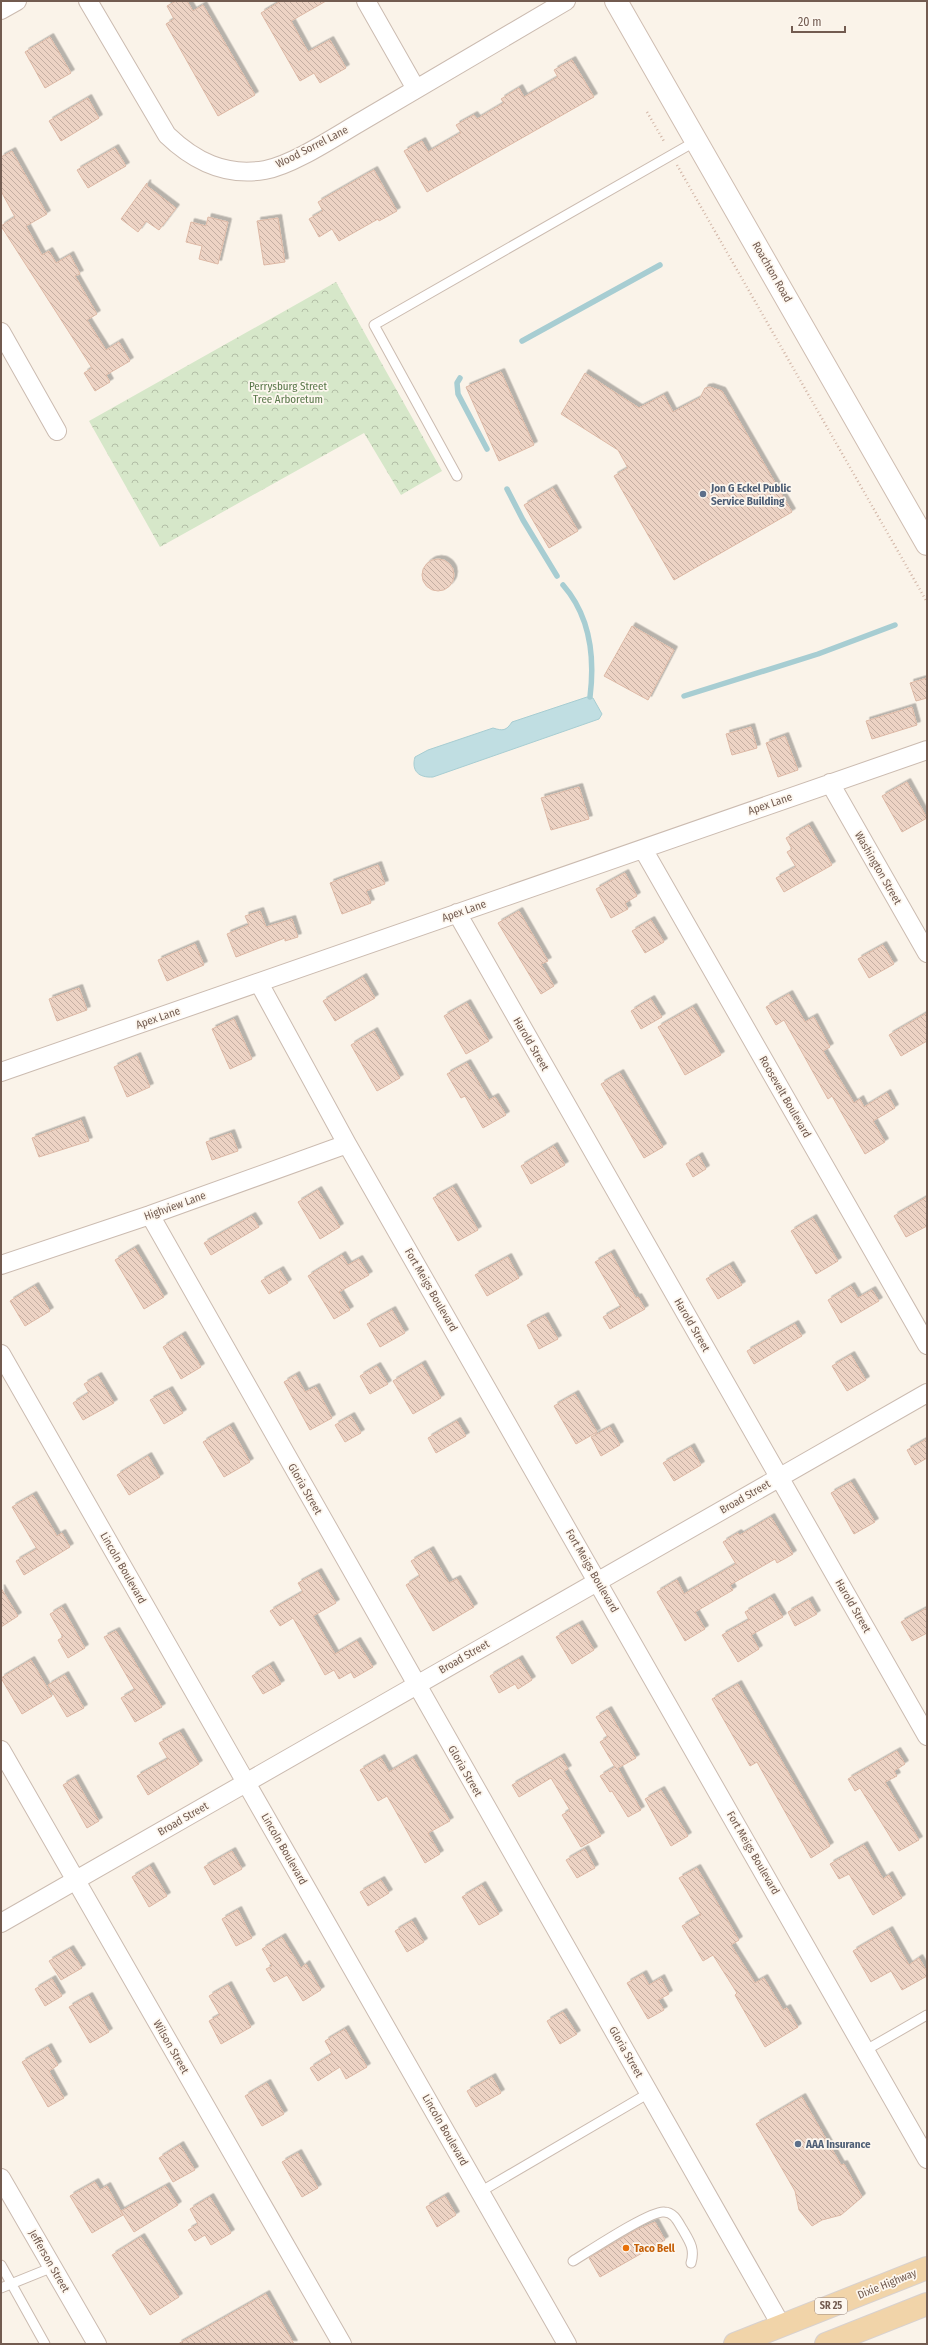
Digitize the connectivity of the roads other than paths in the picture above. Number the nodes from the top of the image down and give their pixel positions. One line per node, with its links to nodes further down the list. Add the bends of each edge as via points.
1 (17, 1): 6 (street)
2 (88, 1): 7 (street, Wood Sorrel Lane, via 167,135 182,149 212,167 247,171 265,170 283,164)
3 (366, 1): 7 (street)
4 (566, 1): 7 (street, Wood Sorrel Lane)
5 (616, 1): 8 (street, Roachton Road)
6 (1, 10)
7 (416, 89)
8 (696, 141): 11 (lane, via 374,325); 12 (street, Roachton Road)
9 (1, 332): 10 (street)
10 (57, 431)
11 (457, 476)
12 (927, 544)
13 (927, 750): 14 (street, Apex Lane)
14 (830, 783): 15 (street, Apex Lane); 17 (street, Washington Street)
15 (643, 849): 16 (street, Apex Lane); 23 (street, Roosevelt Boulevard)
16 (457, 913): 18 (street, Apex Lane); 26 (street, Harold Street)
17 (927, 953)
18 (259, 983): 19 (street, Apex Lane); 20 (street, Fort Meigs Boulevard)
19 (1, 1072)
20 (347, 1144): 21 (street, Highview Lane); 27 (street, Fort Meigs Boulevard)
21 (150, 1215): 22 (street, Highview Lane); 28 (street, Gloria Street)
22 (1, 1265)
23 (927, 1345)
24 (1, 1354): 31 (street, Lincoln Boulevard)
25 (927, 1393): 26 (street, Broad Street)
26 (779, 1477): 27 (street, Broad Street); 29 (street, Harold Street)
27 (598, 1581): 28 (street, Broad Street); 35 (street, Fort Meigs Boulevard)
28 (416, 1684): 31 (street, Broad Street); 36 (street, Gloria Street)
29 (927, 1736)
30 (1, 1750): 32 (street, Wilson Street)
31 (246, 1783): 32 (street, Broad Street); 39 (street, Lincoln Boulevard)
32 (76, 1881): 33 (street, Broad Street); 51 (street, Wilson Street)
33 (1, 1923)
34 (927, 2015): 35 (lane)
35 (866, 2050): 37 (street, Fort Meigs Boulevard)
36 (649, 2093): 39 (lane); 48 (street, Gloria Street)
37 (925, 2150)
38 (1, 2178): 43 (street, Jefferson Street)
39 (480, 2192): 52 (street, Lincoln Boulevard)
40 (573, 2261): 41 (lane, via 649,2216 663,2211 677,2219 692,2245 694,2253)
41 (691, 2263)
42 (1, 2265): 45 (lane)
43 (53, 2267): 45 (lane); 50 (street, Jefferson Street)
44 (927, 2268): 48 (main road, Dixie Highway / SR 25)
45 (11, 2283): 46 (lane); 49 (lane)
46 (1, 2288)
47 (927, 2304): 54 (main road)
48 (781, 2325): 53 (main road, Dixie Highway / SR 25)
49 (45, 2344)
50 (97, 2344)
51 (342, 2344)
52 (567, 2344)
53 (735, 2344)
54 (826, 2344)

